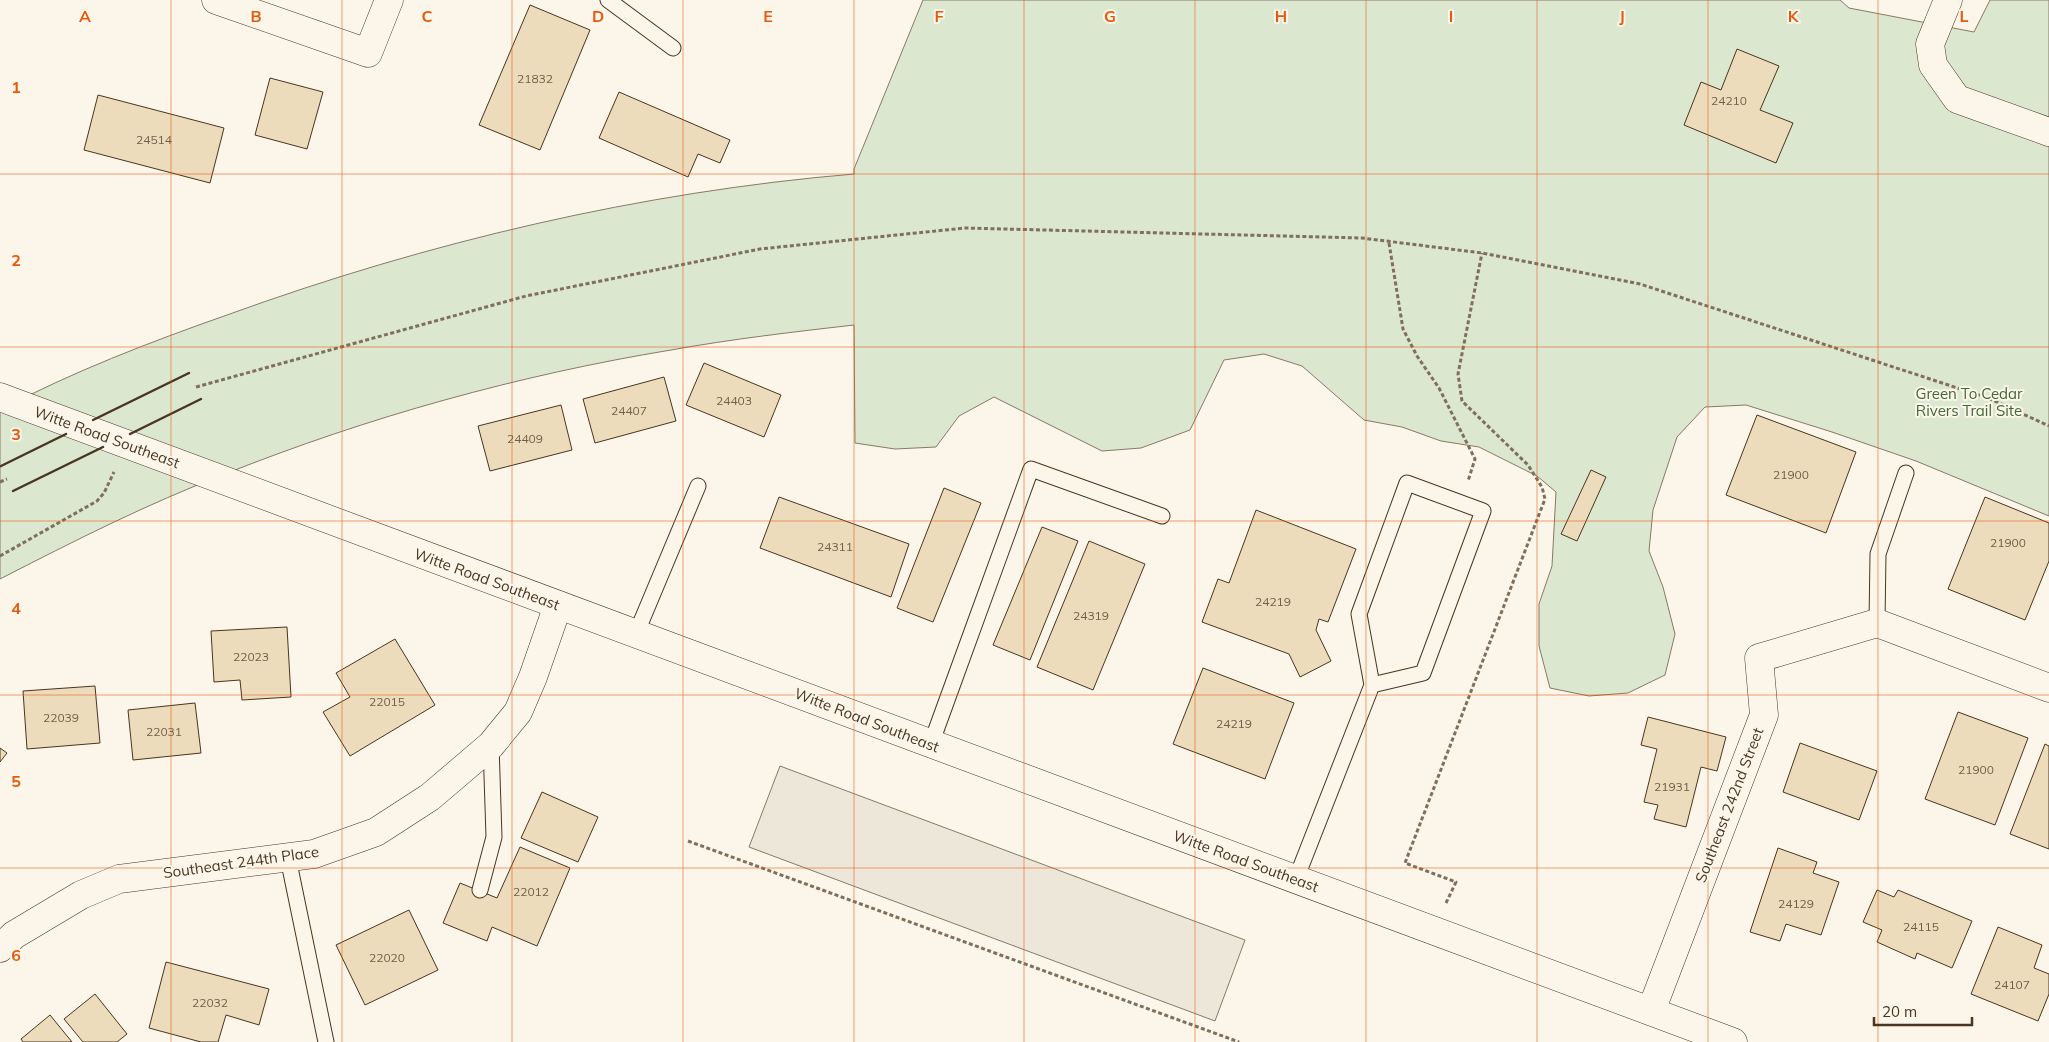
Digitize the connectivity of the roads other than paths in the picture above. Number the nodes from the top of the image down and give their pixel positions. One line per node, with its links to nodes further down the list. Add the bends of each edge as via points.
1 (216, 0): 2 (street, via 368,53)
2 (389, 0)
3 (608, 0): 5 (lane)
4 (1948, 0): 6 (street, via 1930,44 1933,65 1957,99)
5 (673, 48)
6 (2049, 132)
7 (0, 397): 11 (street, Witte Road Southeast)
8 (1906, 473): 12 (lane, via 1878,554)
9 (698, 486): 13 (lane)
10 (1162, 516): 16 (lane, via 1031,469)
11 (558, 605): 13 (street, Witte Road Southeast); 17 (street, Southeast 244th Place, via 518,712)
12 (1876, 623): 15 (street); 22 (street, Southeast 242nd Street, via 1759,658 1764,715)
13 (636, 634): 16 (street, Witte Road Southeast)
14 (1372, 684): 14 (lane, via 1423,673 1483,511 1407,483 1359,614); 19 (lane)
15 (2049, 688)
16 (931, 744): 19 (street, Witte Road Southeast)
17 (491, 745): 18 (street, Southeast 244th Place, via 430,797 376,832 314,854); 20 (lane, via 494,837)
18 (288, 858): 21 (street, Southeast 244th Place, via 119,879 81,895 14,935); 23 (lane)
19 (1296, 879): 22 (street, Witte Road Southeast)
20 (480, 890)
21 (0, 948)
22 (1651, 1011): 24 (street, Witte Road Southeast)
23 (326, 1042)
24 (1733, 1042)

